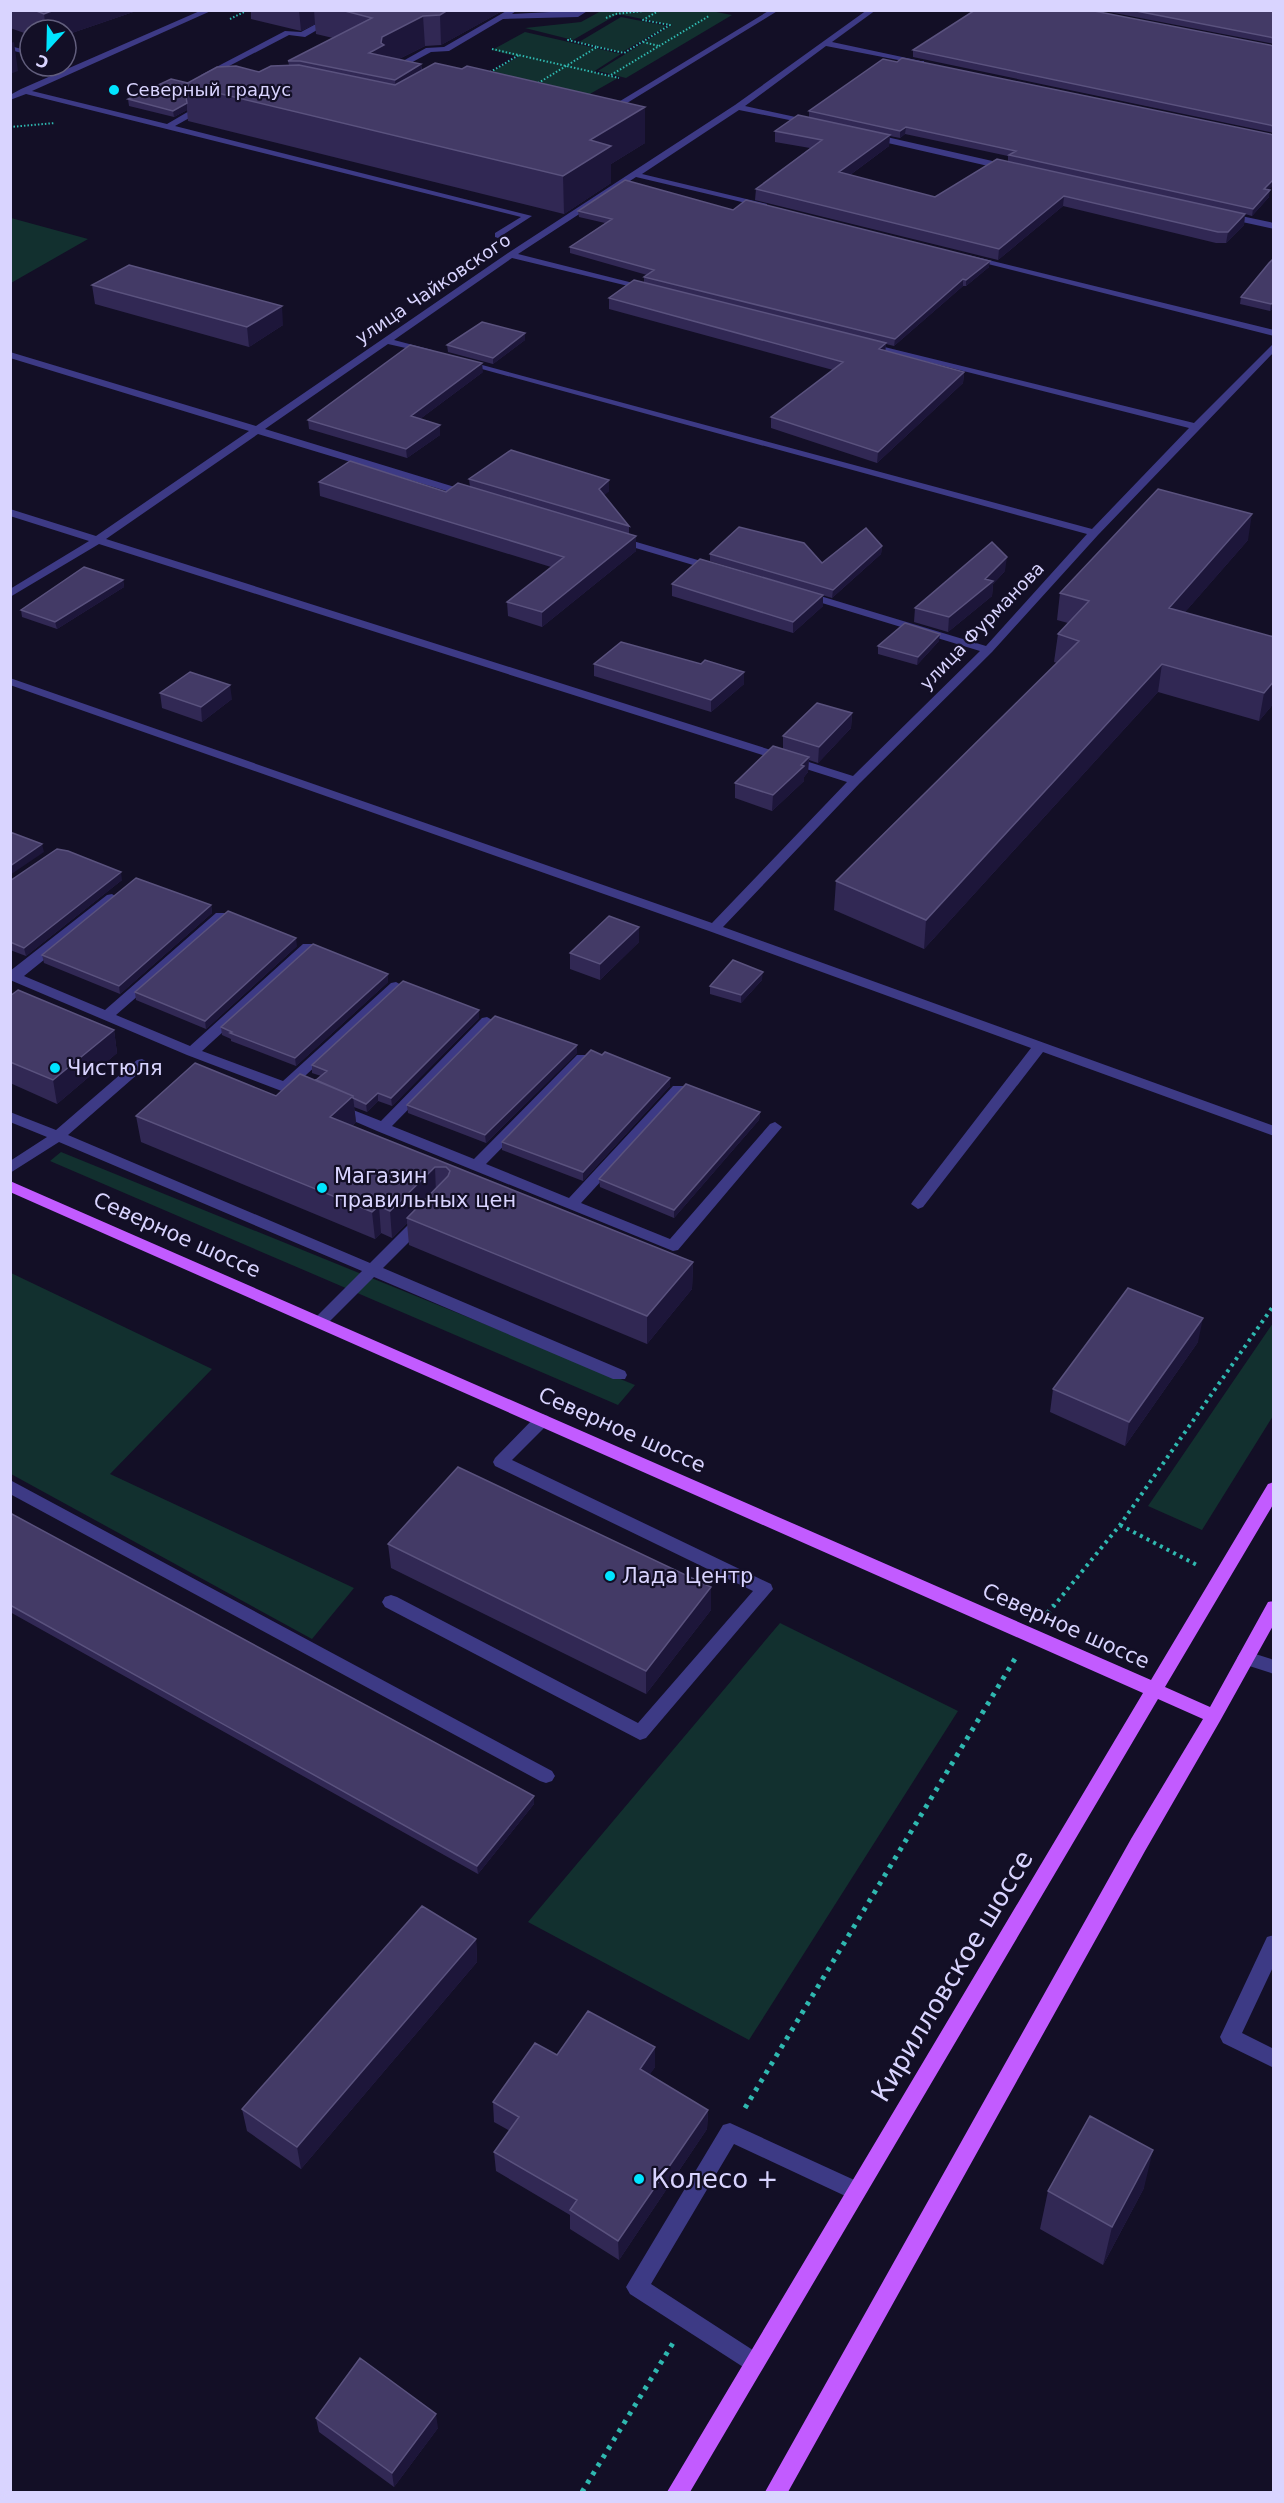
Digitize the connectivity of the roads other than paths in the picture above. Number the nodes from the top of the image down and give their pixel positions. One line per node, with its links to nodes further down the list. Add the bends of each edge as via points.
1 (210, 10): 10 (street)
2 (514, 10): 7 (street)
3 (586, 10): 7 (street, via 578,15)
4 (776, 10): 18 (street)
5 (873, 10): 8 (street, улица Чайковского)
6 (342, 15): 13 (street, via 302,35 288,33 198,79)
7 (501, 17): 12 (street, via 446,49 429,50 388,71)
8 (825, 43): 11 (street); 17 (street, улица Чайковского)
9 (78, 64): 10 (street)
10 (81, 65): 14 (street)
11 (928, 65)
12 (398, 74)
13 (203, 84)
14 (24, 92): 15 (street); 20 (street)
15 (10, 98)
16 (218, 98): 20 (street)
17 (738, 107): 19 (street); 23 (street, улица Чайковского)
18 (594, 119)
19 (820, 125)
20 (167, 127): 27 (street, via 528,216)
21 (855, 133): 22 (street)
22 (1018, 169)
23 (637, 175): 24 (street); 28 (street, улица Чайковского)
24 (776, 209)
25 (1215, 213): 26 (street)
26 (1274, 226)
27 (498, 236)
28 (511, 255): 30 (street); 32 (street, улица Чайковского)
29 (961, 255): 31 (street)
30 (662, 293)
31 (1274, 333)
32 (388, 341): 36 (street); 39 (street, улица Чайковского)
33 (860, 342): 38 (street)
34 (1274, 346): 38 (street, улица Фурманова)
35 (10, 355): 39 (street)
36 (445, 356)
37 (456, 359): 42 (street)
38 (1196, 427): 42 (street, улица Фурманова)
39 (254, 431): 40 (street); 44 (street, улица Чайковского)
40 (483, 499)
41 (10, 512): 44 (street)
42 (1095, 533): 48 (street, улица Фурманова)
43 (610, 537): 45 (street)
44 (96, 541): 47 (street, улица Чайковского); 50 (street)
45 (724, 571)
46 (793, 592): 48 (street)
47 (10, 594)
48 (988, 650): 50 (street, улица Фурманова)
49 (10, 681): 53 (street)
50 (855, 782): 53 (street, улица Фурманова)
51 (120, 891): 55 (street)
52 (221, 916): 57 (street)
53 (714, 928): 59 (street)
54 (308, 947): 60 (street)
55 (12, 976): 57 (street)
56 (396, 986): 63 (street)
57 (107, 1015): 60 (street)
58 (487, 1021): 67 (street)
59 (1040, 1046): 68 (street); 74 (street)
60 (192, 1052): 63 (street)
61 (582, 1058): 70 (street)
62 (142, 1063): 69 (street)
63 (286, 1086): 67 (street)
64 (678, 1089): 73 (street)
65 (10, 1116): 69 (street)
66 (775, 1127): 73 (street, via 673,1246)
67 (382, 1128): 70 (street)
68 (1274, 1131)
69 (58, 1136): 71 (street); 76 (street)
70 (477, 1164): 73 (street)
71 (10, 1168)
72 (10, 1186): 77 (main road, Северное шоссе)
73 (572, 1204)
74 (918, 1204)
75 (435, 1207): 76 (street)
76 (372, 1270): 77 (street); 78 (street)
77 (320, 1322): 79 (main road, Северное шоссе)
78 (619, 1375)
79 (542, 1419): 82 (street, via 501,1462 765,1589 640,1733); 86 (main road, Северное шоссе)
80 (10, 1486): 88 (street)
81 (1274, 1488): 86 (main road, Кирилловское шоссе)
82 (391, 1602)
83 (1274, 1606): 84 (main road)
84 (1246, 1658): 85 (street); 87 (main road)
85 (1274, 1667)
86 (1153, 1689): 87 (main road, Северное шоссе); 91 (main road, Кирилловское шоссе)
87 (1214, 1716): 94 (main road, via 1132,1855)
88 (546, 1776)
89 (1274, 1943): 90 (street, via 1230,2037)
90 (1274, 2059)
91 (856, 2191): 92 (main road, Кирилловское шоссе); 92 (street, via 730,2132 637,2287)
92 (754, 2363): 93 (main road, Кирилловское шоссе)
93 (678, 2493)
94 (776, 2493)

